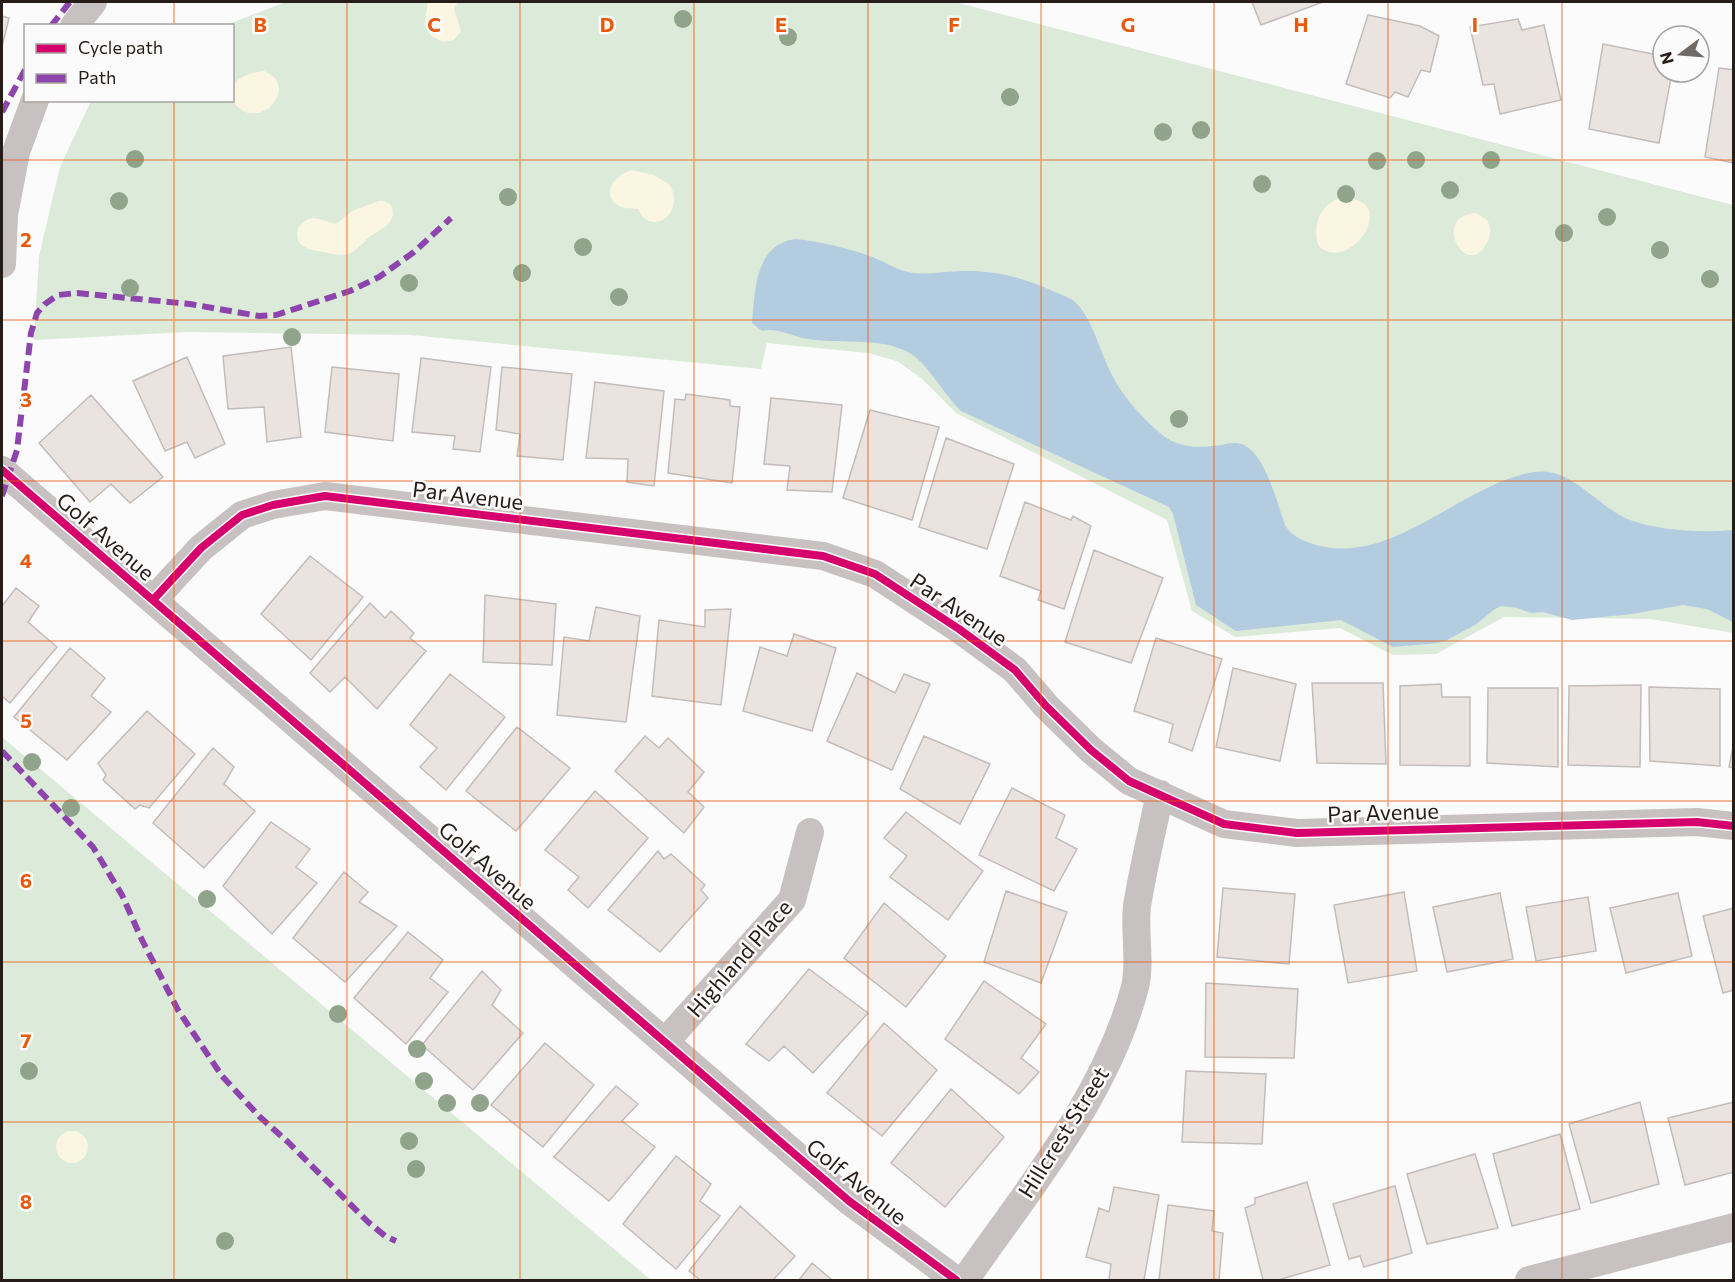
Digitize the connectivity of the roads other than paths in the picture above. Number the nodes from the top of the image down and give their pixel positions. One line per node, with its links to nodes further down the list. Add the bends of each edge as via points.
1 (93, 2): 2 (street)
2 (76, 24)
3 (34, 102): 4 (street, via 16,152 4,215)
4 (2, 264)
5 (2, 470): 6 (street, Golf Avenue)
6 (153, 600): 7 (street, Par Avenue, via 201,548 242,515 325,496 823,556 876,574 959,629 1015,670 1046,706 1114,769 1129,781); 10 (street, Golf Avenue)
7 (1160, 794): 8 (street, Par Avenue, via 1224,825 1297,832 1697,822); 13 (street, Hillcrest Street, via 1137,907 1135,985 1111,1055 1068,1131)
8 (1734, 826)
9 (810, 832): 10 (street, Highland Place, via 792,900)
10 (665, 1042): 12 (street, Golf Avenue, via 849,1201)
11 (1734, 1227): 14 (street)
12 (956, 1281)
13 (965, 1281)
14 (1529, 1281)

